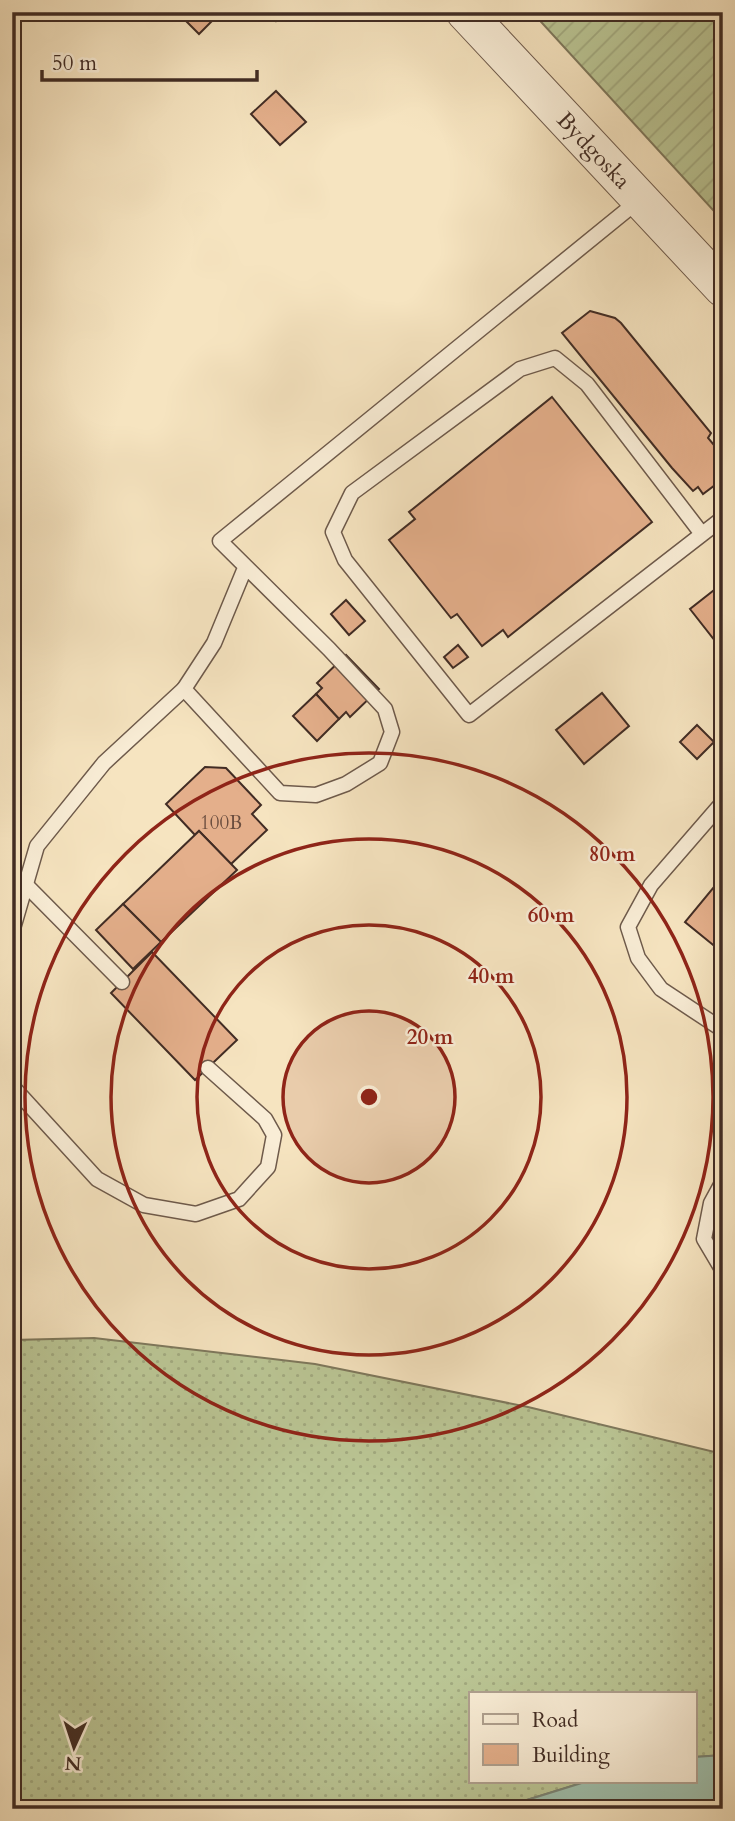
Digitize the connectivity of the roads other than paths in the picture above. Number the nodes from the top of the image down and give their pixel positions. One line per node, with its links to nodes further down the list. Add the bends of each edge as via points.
1 (465, 12): 2 (street, Bydgoska)
2 (640, 199): 3 (street, Bydgoska); 6 (lane, via 220,541)
3 (723, 288)
4 (723, 518): 5 (lane)
5 (702, 534): 5 (lane, via 469,715 345,560 333,532 352,493 520,369 555,358 587,384)
6 (245, 568): 7 (lane, via 214,643); 7 (lane, via 385,709 392,732 380,763 346,784 316,794 280,793)
7 (184, 688): 9 (lane, via 104,763 45,836 37,846)
8 (723, 802): 12 (lane, via 651,885 628,927 638,958 662,989)
9 (26, 885): 10 (lane); 11 (lane)
10 (12, 932)
11 (122, 982)
12 (723, 1030)
13 (208, 1068): 14 (lane, via 265,1119 274,1135 268,1167 239,1199 197,1214 144,1205 97,1179)
14 (12, 1086)
15 (723, 1181): 16 (lane, via 710,1203 704,1238)
16 (723, 1271)

